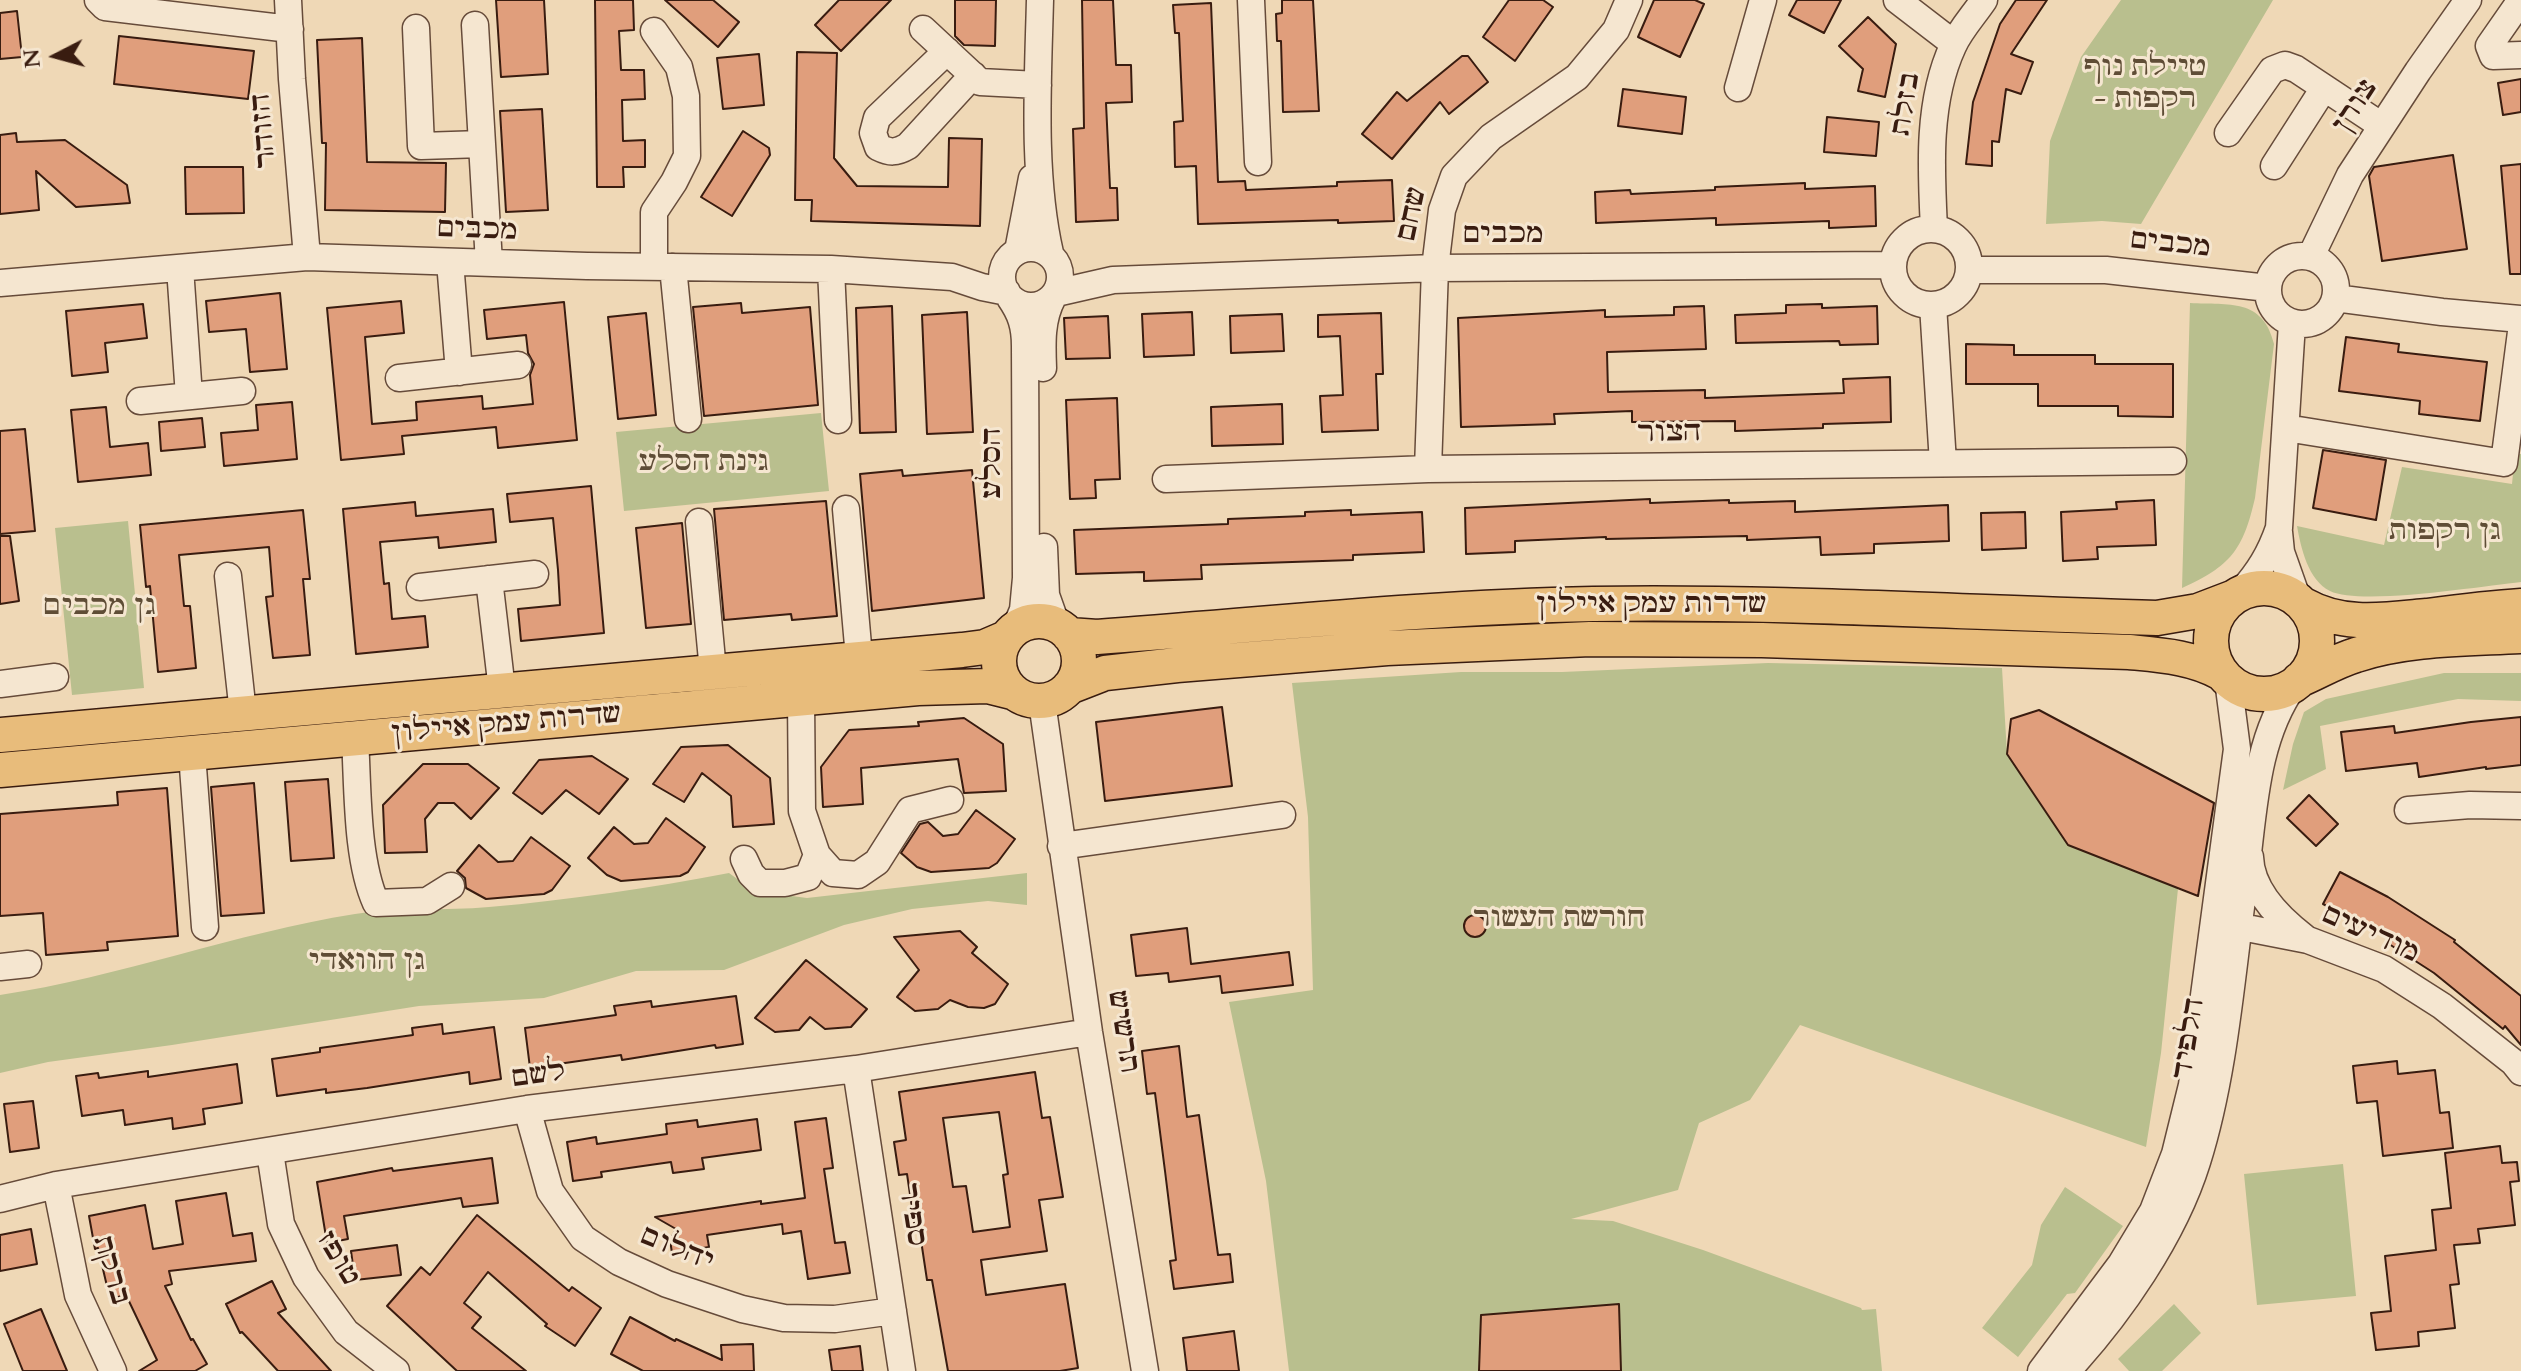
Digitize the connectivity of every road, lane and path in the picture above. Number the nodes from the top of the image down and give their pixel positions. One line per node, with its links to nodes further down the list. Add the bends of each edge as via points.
1 (98, 0): 13 (street, via 105,7)
2 (288, 0): 13 (street, הזוהר)
3 (1040, 0): 20 (street, הסלע)
4 (1251, 0): 27 (street)
5 (1629, 0): 38 (street, שחם, via 1616,30 1577,77 1491,137 1454,176 1442,210)
6 (1763, 0): 21 (street)
7 (1897, 0): 16 (street)
8 (1984, 0): 16 (street, בזלת)
9 (2468, 0): 23 (street, צורן)
10 (2521, 0): 18 (street, via 2489,46 2493,56)
11 (475, 25): 25 (street)
12 (416, 28): 25 (street, via 421,146)
13 (290, 29): 31 (street, הזוהר)
14 (923, 29): 17 (street)
15 (654, 31): 36 (street, via 679,67 686,96 687,156 654,212)
16 (1953, 43): 29 (street, בזלת, via 1936,109 1931,167)
17 (947, 51): 19 (street); 19 (street, via 877,118 873,133 878,147 898,152 908,146)
18 (2521, 55)
19 (973, 75): 20 (street, via 980,82)
20 (1038, 85): 26 (street, הסלע)
21 (1738, 88)
22 (2324, 88): 23 (street); 24 (street, via 2285,65 2272,70); 28 (street)
23 (2382, 126): 30 (street, צורן, via 2350,175)
24 (2228, 133)
25 (482, 144): 34 (street)
26 (1038, 147): 32 (street, הסלע); 42 (street, הסלע)
27 (1258, 162)
28 (2274, 166)
29 (1934, 229): 35 (street, via 1901,242); 40 (street, via 1960,242)
30 (2311, 256): 44 (street, via 2287,258 2271,275); 46 (street, via 2333,274)
31 (307, 257): 33 (street, מכבים); 37 (street, מכבים)
32 (1011, 258): 41 (street, מכבים); 42 (street, via 1034,247); 45 (street, via 1002,278)
33 (450, 262): 34 (street, מכבים); 52 (street)
34 (489, 263): 36 (street, מכבים)
35 (1893, 265): 38 (street, מכבים); 47 (street, via 1900,289 1920,304)
36 (663, 267): 39 (street, מכבים); 57 (street)
37 (180, 268): 43 (street, מכבים); 55 (street)
38 (1435, 268): 42 (street, מכבים); 62 (street, שחם)
39 (831, 269): 41 (street, מכבים); 58 (street)
40 (1969, 270): 44 (street, מכבים, via 2106,270); 47 (street, via 1958,294)
41 (952, 277): 45 (street, מכבים)
42 (1055, 278): 45 (street, via 1045,303 1029,306); 74 (street, הסלע, via 1042,347 1044,562 1046,595)
43 (0, 283)
44 (2268, 288): 49 (street, via 2275,310)
45 (1009, 295): 75 (street, הסלע, via 1021,314 1025,346 1026,578 1023,610)
46 (2335, 298): 48 (street); 49 (street, via 2315,322)
47 (1933, 305): 61 (street)
48 (2521, 319)
49 (2292, 323): 59 (street)
50 (2521, 332): 59 (street, via 2504,463)
51 (518, 365): 52 (street)
52 (459, 372): 53 (street)
53 (399, 378)
54 (242, 391): 55 (street)
55 (189, 396): 56 (street)
56 (140, 401)
57 (688, 419)
58 (838, 420)
59 (2286, 428): 66 (street)
60 (2173, 461): 61 (street, הצור)
61 (1943, 463): 62 (street, הצור)
62 (1428, 469): 63 (street, הצור)
63 (1166, 479)
64 (846, 509): 77 (street)
65 (699, 522): 78 (street)
66 (2279, 528): 71 (street, via 2261,570); 72 (street, via 2281,552)
67 (535, 574): 69 (street)
68 (228, 576): 86 (street)
69 (489, 579): 70 (street); 83 (street)
70 (420, 587)
71 (2236, 595): 72 (main road, via 2274,588); 74 (main road, שדרות עמק איילון, via 2198,611 2157,618 1589,604 1097,637); 80 (main road, via 2213,622 2210,638 2212,657)
72 (2301, 603): 73 (main road, via 2334,617 2374,621); 81 (main road, via 2314,621 2318,640 2308,672)
73 (2521, 606)
74 (1063, 630): 75 (main road, via 1038,621); 84 (main road, via 1079,660 1074,680)
75 (1011, 634): 77 (main road, שדרות עמק איילון, via 985,647); 84 (main road, via 998,657 1003,681)
76 (2521, 636): 81 (main road, via 2376,649)
77 (859, 657): 78 (main road, שדרות עמק איילון)
78 (713, 671): 83 (main road, שדרות עמק איילון)
79 (55, 677): 82 (street)
80 (2224, 677): 81 (main road, via 2259,695); 84 (main road, שדרות עמק איילון, via 2207,665 2129,652 1605,639 1387,648 1177,665 1105,673); 100 (street, הלפיד, via 2237,749)
81 (2297, 683): 95 (street, הלפיד, via 2282,703 2265,747)
82 (0, 684)
83 (502, 690): 86 (main road, שדרות עמק איילון)
84 (1041, 694): 85 (main road, שדרות עמק איילון, via 963,686); 96 (street, תרשיש)
85 (801, 698): 88 (main road, שדרות עמק איילון); 97 (street, via 802,811)
86 (243, 713): 87 (main road, שדרות עמק איילון)
87 (0, 735)
88 (355, 739): 89 (main road, שדרות עמק איילון); 99 (street, via 368,884 376,903 427,901)
89 (192, 754): 90 (main road, שדרות עמק איילון); 101 (street)
90 (0, 770)
91 (950, 800): 97 (street, via 910,810 877,862 858,875 833,873)
92 (2521, 806): 93 (street)
93 (2408, 810)
94 (1282, 815): 96 (street)
95 (2249, 843): 100 (street, הלפיד); 102 (street, via 2250,864 2270,904 2281,920)
96 (1061, 846): 105 (street, תרשיש)
97 (817, 855): 98 (street, via 808,877 785,883 760,883)
98 (744, 859)
99 (451, 886)
100 (2226, 924): 102 (street, מודיעים); 117 (street, הלפיד, via 2175,1154 2153,1211 2121,1264); 118 (street, הלפיד, via 2217,1076 2197,1163 2170,1226 2136,1283)
101 (205, 927)
102 (2308, 940): 107 (street, מודיעים, via 2384,969 2442,1006)
103 (28, 964): 104 (street)
104 (0, 967)
105 (1089, 1032): 106 (street, לשם); 116 (street, תרשיש)
106 (856, 1069): 108 (street, לשם); 112 (street, ספיר)
107 (2521, 1072)
108 (527, 1109): 109 (street, לשם); 112 (street, יהלום, via 550,1191 583,1238 619,1262 667,1284 784,1318 835,1319)
109 (270, 1152): 110 (street, לשם); 114 (street, טופז, via 281,1224 306,1277 346,1332)
110 (56, 1185): 111 (street, לשם); 113 (street, ברקת, via 78,1295)
111 (0, 1199)
112 (893, 1311): 115 (street, ספיר)
113 (113, 1371)
114 (396, 1371)
115 (902, 1371)
116 (1145, 1371)
117 (2041, 1371)
118 (2067, 1371)

